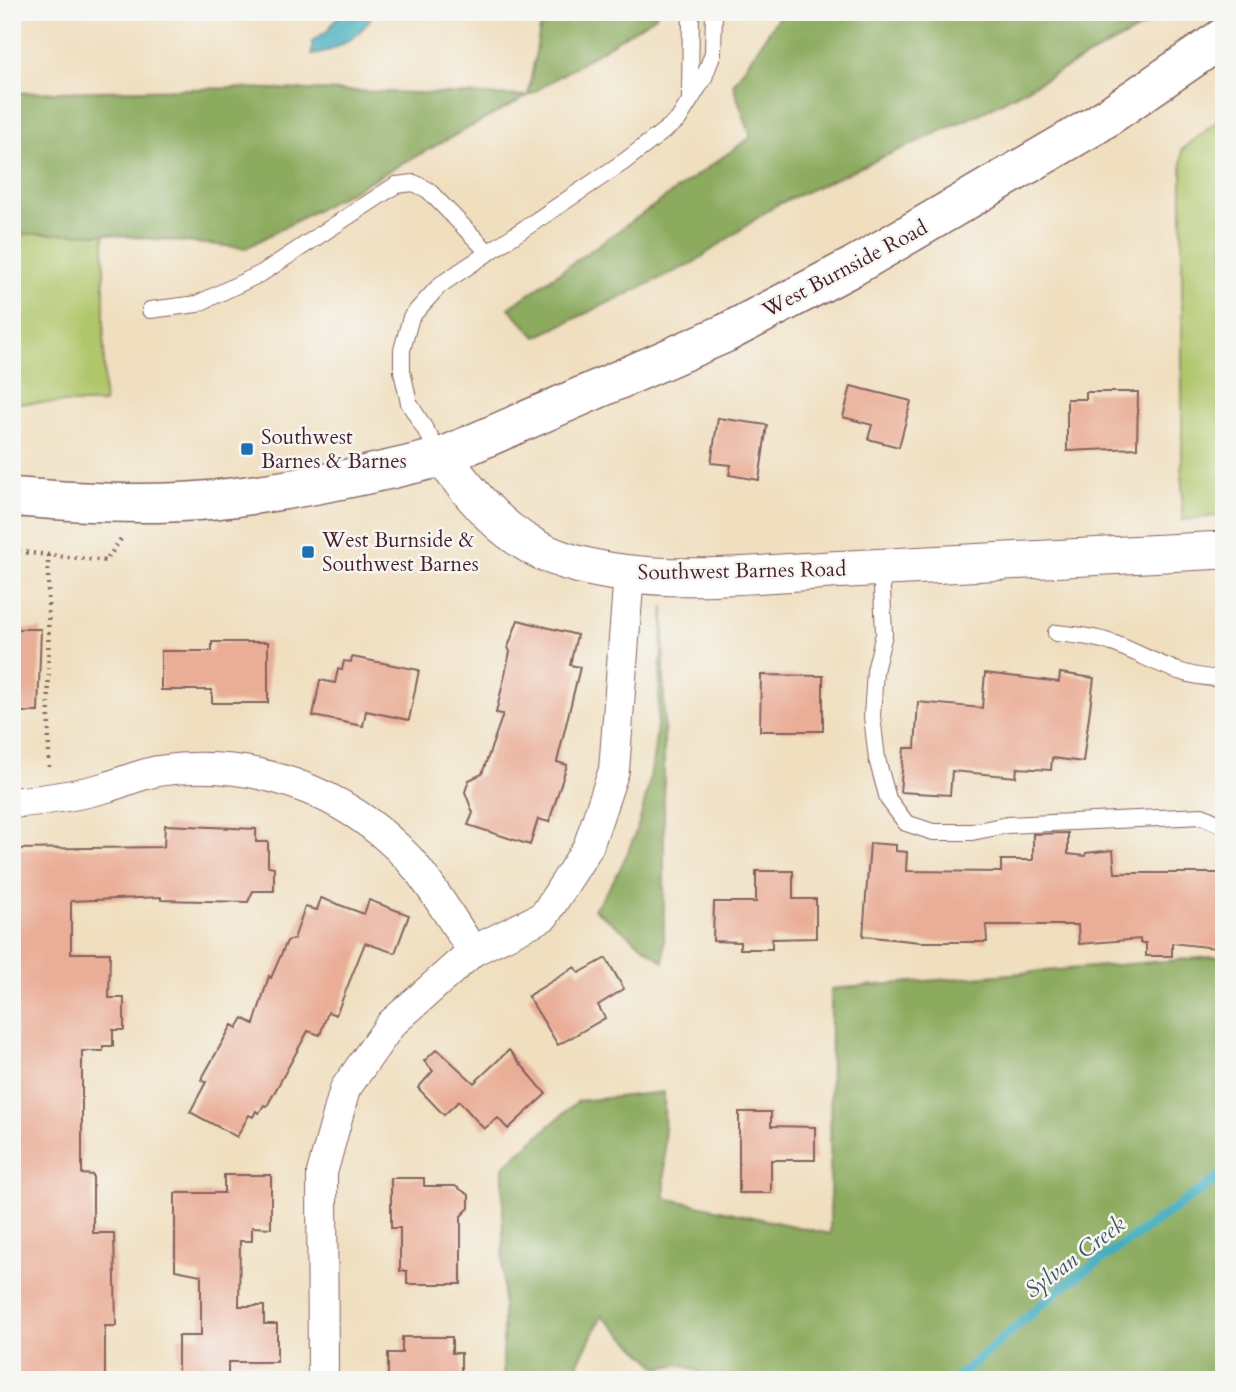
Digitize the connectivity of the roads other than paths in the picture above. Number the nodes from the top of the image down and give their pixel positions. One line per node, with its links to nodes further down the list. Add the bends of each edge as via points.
1 (691, 12): 4 (lane)
2 (714, 12): 4 (lane, via 713,53 704,78)
3 (1224, 37): 7 (main road, West Burnside Road, via 1097,124 854,266 726,333)
4 (690, 97): 5 (lane, via 678,120 657,140)
5 (488, 253): 6 (lane, via 428,190 414,183 396,185 261,273 197,304); 7 (lane, via 440,285 411,317 404,334 402,371 409,402)
6 (150, 310)
7 (442, 457): 8 (main road, via 209,500 87,503); 11 (street, Southwest Barnes Road, via 481,508 507,531 554,556)
8 (12, 497)
9 (1224, 550): 10 (street, Southwest Barnes Road)
10 (881, 567): 11 (street, Southwest Barnes Road); 15 (lane, via 884,634 875,671 872,716 888,799 906,823 933,832 972,832 1007,825 1202,816)
11 (629, 573): 16 (street, via 614,771 588,847 544,916)
12 (1056, 633): 13 (lane, via 1116,645 1173,671)
13 (1224, 678)
14 (12, 803): 16 (street, via 49,800 157,772 209,768 265,774 326,794 365,821 409,859)
15 (1224, 826)
16 (473, 951): 17 (street, via 391,1024 345,1089 322,1174)
17 (323, 1380)

